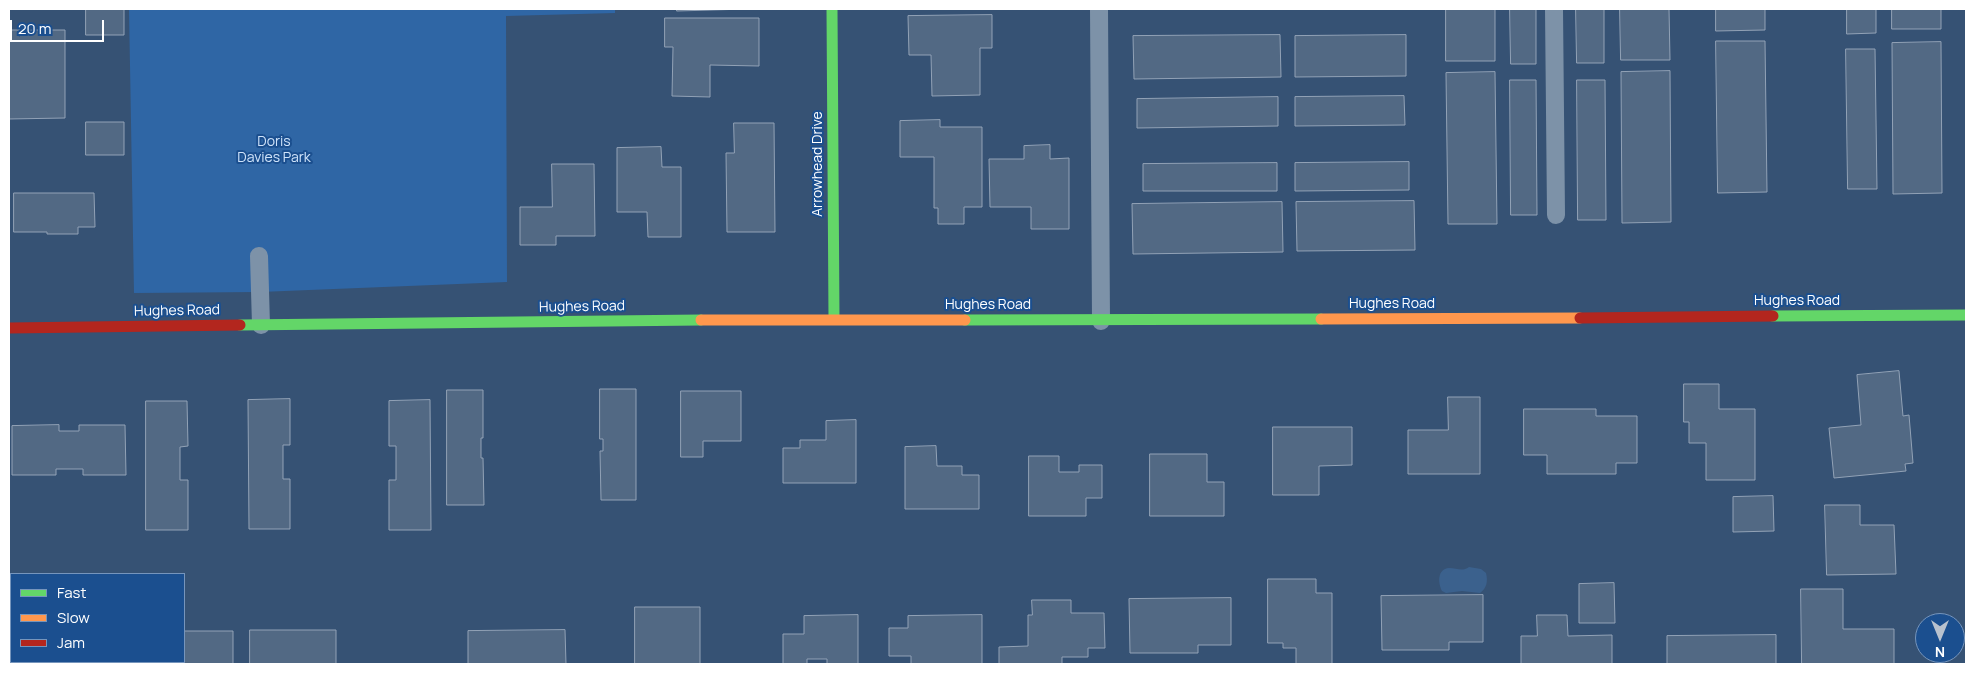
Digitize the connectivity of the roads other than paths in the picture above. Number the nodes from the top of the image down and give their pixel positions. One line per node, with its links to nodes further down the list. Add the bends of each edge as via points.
1 (832, 9): 7 (street, Arrowhead Drive)
2 (1099, 9): 8 (lane)
3 (1554, 9): 4 (lane)
4 (1556, 215)
5 (260, 256): 9 (lane)
6 (1966, 315): 8 (street, Hughes Road)
7 (834, 319): 8 (street, Hughes Road); 9 (street, Hughes Road)
8 (1101, 321)
9 (261, 325): 10 (street, Hughes Road)
10 (9, 328)

